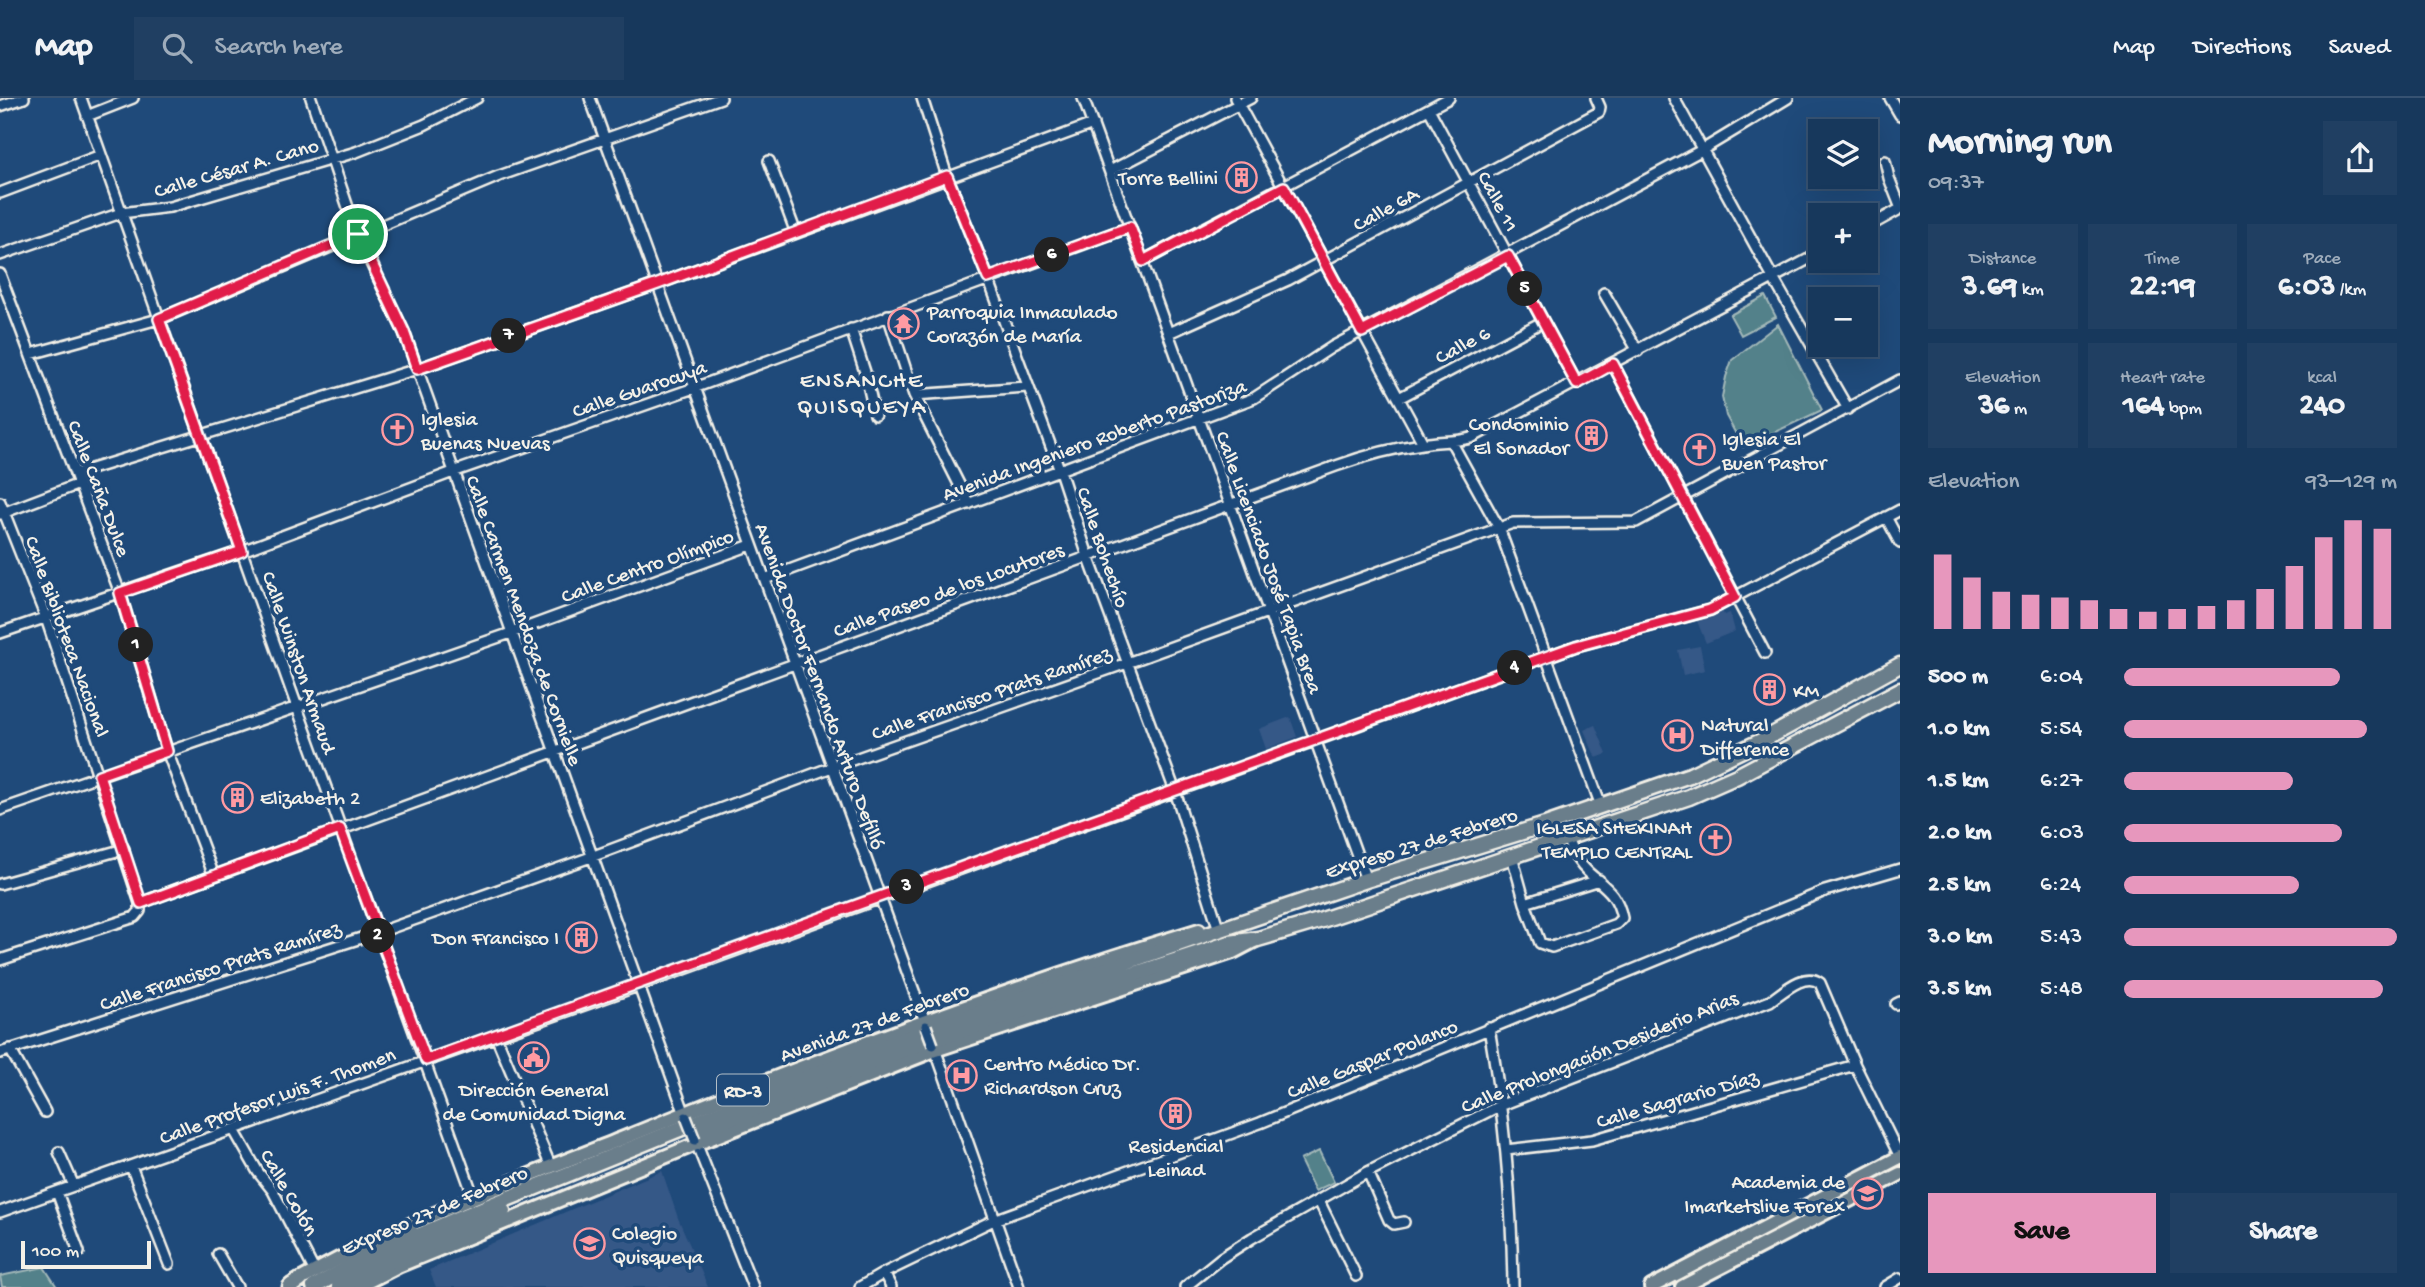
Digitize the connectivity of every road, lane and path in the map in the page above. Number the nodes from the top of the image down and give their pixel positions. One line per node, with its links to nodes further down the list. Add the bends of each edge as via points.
1 (24, 98): 17 (street)
2 (81, 98): 19 (street, Calle Winston Armaud)
3 (133, 98): 19 (street)
4 (311, 98): 25 (street, Calle Carmen Mendoza de Cornielle)
5 (477, 98): 25 (street, Calle César A. Cano, via 424,125)
6 (590, 98): 22 (street, Avenida Doctor Fernando Arturo Defilló)
7 (721, 98): 22 (street)
8 (922, 98): 29 (street, Calle Bohechío)
9 (1083, 98): 21 (street, Calle Licenciado José Tapia Brea)
10 (1251, 98): 16 (street)
11 (1449, 98): 18 (street)
12 (1595, 98): 30 (street, Calle 6A, via 1599,112)
13 (1674, 98): 23 (street)
14 (1788, 98): 23 (street, Avenida Ingeniero Roberto Pastoriza)
15 (1890, 98): 20 (street)
16 (1237, 101): 28 (street); 31 (street)
17 (0, 106)
18 (1429, 109): 30 (street, Calle 11); 31 (street)
19 (87, 116): 24 (street, Calle Winston Armaud)
20 (1900, 116)
21 (1093, 124): 28 (street, Calle Licenciado José Tapia Brea); 29 (street)
22 (605, 139): 38 (street, via 499,176); 47 (street, Avenida Doctor Fernando Arturo Defilló)
23 (1702, 149): 40 (street, Avenida Ingeniero Roberto Pastoriza); 46 (street)
24 (101, 155): 32 (street); 34 (street, Calle Winston Armaud)
25 (333, 158): 34 (street, Calle César A. Cano, via 170,207); 38 (street, Calle Carmen Mendoza de Cornielle)
26 (769, 161): 37 (street)
27 (1885, 161): 33 (street)
28 (1110, 171): 36 (street, Calle Licenciado José Tapia Brea)
29 (947, 176): 37 (street); 45 (street, Calle Bohechío)
30 (1469, 181): 40 (street, Calle 11); 43 (street, Calle 6A)
31 (1284, 187): 42 (street); 43 (street)
32 (0, 193)
33 (1900, 208): 35 (street)
34 (121, 213): 39 (street, Calle César A. Cano); 50 (street, Calle Winston Armaud)
35 (1878, 221)
36 (1130, 227): 42 (street, Calle Licenciado José Tapia Brea); 45 (street, Calle Guarocuya)
37 (796, 233): 47 (street)
38 (358, 234): 50 (street); 58 (street, Calle Carmen Mendoza de Cornielle)
39 (0, 255)
40 (1508, 256): 51 (street, Calle 11); 53 (street, Avenida Ingeniero Roberto Pastoriza)
41 (1808, 259): 46 (street, Calle Paseo de los Locutores)
42 (1143, 261): 54 (street, Calle Licenciado José Tapia Brea)
43 (1324, 261): 53 (street); 54 (street, Calle 6A)
44 (0, 274): 56 (street, Calle Caña Dulce)
45 (988, 278): 49 (street, Calle Guarocuya); 61 (street, Calle Bohechío)
46 (1773, 278): 55 (street, Calle Paseo de los Locutores); 65 (street)
47 (658, 284): 58 (street); 62 (street, Avenida Doctor Fernando Arturo Defilló)
48 (1604, 293): 55 (street)
49 (888, 315): 52 (street, Calle Guarocuya); 63 (street)
50 (159, 319): 56 (street); 68 (street, Calle Winston Armaud)
51 (1542, 322): 60 (street, Calle 11); 64 (street, Calle 6)
52 (851, 329): 62 (street, Calle Guarocuya); 66 (street)
53 (1362, 332): 64 (street); 67 (street, Avenida Ingeniero Roberto Pastoriza, via 1262,395)
54 (1169, 333): 67 (street, Calle Licenciado José Tapia Brea)
55 (1638, 351): 57 (street, Calle Paseo de los Locutores)
56 (31, 354): 73 (street, Calle Caña Dulce)
57 (1613, 364): 60 (street, Calle Paseo de los Locutores); 75 (street)
58 (417, 369): 68 (street); 72 (street, Calle Carmen Mendoza de Cornielle)
59 (1900, 380): 65 (street, Calle Francisco Prats Ramírez)
60 (1577, 384): 70 (street, Calle Paseo de los Locutores, via 1484,433)
61 (1027, 387): 63 (street); 71 (street, Calle Bohechío)
62 (694, 388): 72 (street, Calle Guarocuya); 84 (street, Avenida Doctor Fernando Arturo Defilló)
63 (914, 395): 77 (street)
64 (1399, 398): 69 (street)
65 (1848, 409): 75 (street, Calle Francisco Prats Ramírez)
66 (875, 415)
67 (1200, 419): 71 (street, Avenida Ingeniero Roberto Pastoriza); 78 (street, Calle Licenciado José Tapia Brea)
68 (201, 435): 73 (street); 85 (street, Calle Winston Armaud)
69 (1423, 443): 70 (street, Calle Paseo de los Locutores); 78 (street, Calle Paseo de los Locutores, via 1364,456)
70 (1452, 443): 82 (street)
71 (1060, 471): 77 (street, Avenida Ingeniero Roberto Pastoriza); 86 (street, Calle Bohechío)
72 (453, 472): 85 (street, Calle Guarocuya); 93 (street, Calle Carmen Mendoza de Cornielle)
73 (75, 474): 74 (street, Calle Caña Dulce)
74 (79, 484): 80 (street); 88 (street, Calle Caña Dulce)
75 (1684, 496): 82 (street, Calle Francisco Prats Ramírez, via 1636,522 1513,523); 89 (street)
76 (0, 502): 80 (street, Calle Biblioteca Nacional)
77 (969, 504): 87 (street, Avenida Ingeniero Roberto Pastoriza)
78 (1229, 506): 86 (street, Calle Paseo de los Locutores); 90 (street, Calle Licenciado José Tapia Brea)
79 (1900, 510): 81 (street, Calle Profesor Luis F. Thomen)
80 (2, 514): 91 (street, Calle Biblioteca Nacional)
81 (1886, 517): 83 (street); 89 (street, Calle Profesor Luis F. Thomen)
82 (1499, 528): 90 (street, Calle Francisco Prats Ramírez); 95 (street)
83 (1900, 542)
84 (751, 545): 87 (street, Avenida Doctor Fernando Arturo Defilló); 93 (street, Calle Centro Olímpico)
85 (242, 551): 88 (street, Calle Guarocuya); 100 (street, Calle Winston Armaud)
86 (1088, 556): 96 (street, Calle Bohechío); 97 (street, Calle Paseo de los Locutores)
87 (765, 579): 97 (street, Avenida Doctor Fernando Arturo Defilló)
88 (120, 593): 91 (street, Calle Guarocuya); 102 (street, Calle Caña Dulce)
89 (1735, 597): 94 (street); 95 (street, Calle Profesor Luis F. Thomen, via 1710,610)
90 (1269, 611): 96 (street, Calle Francisco Prats Ramírez); 101 (street, Calle Licenciado José Tapia Brea)
91 (46, 618): 92 (street, Calle Guarocuya); 105 (street, Calle Biblioteca Nacional)
92 (0, 633)
93 (511, 633): 100 (street, Calle Centro Olímpico); 103 (street, Calle Carmen Mendoza de Cornielle)
94 (1765, 653)
95 (1546, 657): 101 (street, Calle Profesor Luis F. Thomen); 107 (street)
96 (1127, 663): 104 (street, Calle Francisco Prats Ramírez); 106 (street, Calle Bohechío)
97 (795, 664): 103 (street, Calle Paseo de los Locutores); 104 (street, Avenida Doctor Fernando Arturo Defilló)
98 (1900, 665): 107 (highway, Expreso 27 de Febrero / RD-3, via 1698,771)
99 (1900, 690): 110 (highway, Expreso 27 de Febrero / RD-3, via 1709,788)
100 (296, 707): 102 (street, Calle Centro Olímpico); 109 (street, Calle Winston Armaud)
101 (1316, 741): 106 (street, Calle Profesor Luis F. Thomen); 116 (street, Calle Licenciado José Tapia Brea)
102 (167, 751): 105 (street, Calle Centro Olímpico); 115 (street, Calle Caña Dulce)
103 (555, 752): 109 (street, Calle Paseo de los Locutores); 113 (street, Calle Carmen Mendoza de Cornielle)
104 (832, 767): 113 (street, Calle Francisco Prats Ramírez); 119 (street, Avenida Doctor Fernando Arturo Defilló)
105 (99, 775): 108 (street, Calle Centro Olímpico); 111 (street, Calle Biblioteca Nacional)
106 (1175, 791): 119 (street, Calle Profesor Luis F. Thomen); 122 (street, Calle Bohechío)
107 (1601, 806): 116 (highway, Expreso 27 de Febrero / RD-3)
108 (1, 807)
109 (340, 829): 115 (street, Calle Paseo de los Locutores); 123 (street, Calle Winston Armaud)
110 (1567, 839): 112 (highway, Expreso 27 de Febrero / RD-3); 117 (street, via 1574,856)
111 (124, 849): 118 (street); 120 (street, Calle Biblioteca Nacional)
112 (1512, 856): 121 (street); 124 (highway, Expreso 27 de Febrero / RD-3)
113 (591, 858): 123 (street, Calle Francisco Prats Ramírez); 126 (street, Calle Carmen Mendoza de Cornielle)
114 (1900, 869): 129 (street, Calle Gaspar Polanco, via 1825,891)
115 (214, 876): 120 (street, Calle Paseo de los Locutores)
116 (1366, 880): 122 (highway, Expreso 27 de Febrero / RD-3)
117 (1599, 880): 121 (street); 121 (street, via 1617,901 1622,918 1552,947 1540,943)
118 (0, 884)
119 (879, 897): 126 (street, Calle Profesor Luis F. Thomen); 128 (street, Avenida Doctor Fernando Arturo Defilló)
120 (141, 903): 125 (street, Calle Paseo de los Locutores, via 135,917)
121 (1525, 903)
122 (1216, 931): 127 (highway, Expreso 27 de Febrero / RD-3); 128 (main road, Avenida 27 de Febrero / RD-3, via 1199,930)
123 (377, 933): 132 (street, Calle Francisco Prats Ramírez); 134 (street, Calle Winston Armaud)
124 (1258, 939): 127 (highway, Expreso 27 de Febrero / RD-3, via 1230,943); 131 (main road, RD-3, via 1233,952)
125 (0, 960)
126 (638, 986): 130 (street, Calle Profesor Luis F. Thomen); 138 (street, Calle Carmen Mendoza de Cornielle)
127 (979, 1018): 156 (highway, Expreso 27 de Febrero / RD-3)
128 (925, 1023): 131 (street, Avenida Doctor Fernando Arturo Defilló, bridge); 138 (main road, Avenida 27 de Febrero / RD-3)
129 (1489, 1028): 136 (street); 155 (street, Calle Gaspar Polanco, via 1259,1123)
130 (496, 1036): 134 (street, Calle Profesor Luis F. Thomen); 147 (street)
131 (934, 1047): 141 (main road, RD-3); 155 (street, Avenida Doctor Fernando Arturo Defilló)
132 (10, 1049): 133 (street, Calle Francisco Prats Ramírez); 137 (street)
133 (0, 1053)
134 (426, 1060): 139 (street, Calle Profesor Luis F. Thomen); 152 (street, Calle Winston Armaud)
135 (1855, 1065): 136 (street, Calle Prolongación Desiderio Arias, via 1820,983 1812,979 1770,1000); 140 (street); 143 (street, Calle Sagrario Díaz, via 1592,1140)
136 (1499, 1106): 143 (street); 148 (street, Calle Prolongación Desiderio Arias)
137 (45, 1112)
138 (685, 1115): 141 (street, Calle Carmen Mendoza de Cornielle, bridge); 147 (main road, Avenida 27 de Febrero / RD-3)
139 (234, 1130): 146 (street, Calle Profesor Luis F. Thomen); 166 (street, Calle Colón, via 273,1191)
140 (1890, 1135): 142 (street); 145 (street)
141 (695, 1142): 162 (main road, RD-3); 171 (street)
142 (1900, 1144)
143 (1506, 1150): 176 (street)
144 (59, 1152): 150 (street)
145 (1900, 1157): 177 (main road)
146 (131, 1166): 150 (street, Calle Profesor Luis F. Thomen); 161 (street)
147 (551, 1167): 152 (main road, Avenida 27 de Febrero / RD-3)
148 (1368, 1172): 153 (street, Calle Prolongación Desiderio Arias); 157 (street, via 1389,1220)
149 (1900, 1174): 178 (main road)
150 (74, 1186): 151 (street, Calle Profesor Luis F. Thomen)
151 (57, 1192): 154 (street, Calle Profesor Luis F. Thomen); 159 (street)
152 (474, 1198): 158 (main road, Avenida 27 de Febrero / RD-3)
153 (1319, 1201): 164 (street); 175 (street, Calle Prolongación Desiderio Arias, via 1221,1258)
154 (0, 1212)
155 (994, 1220): 163 (street, Calle Gaspar Polanco); 174 (street, Avenida Doctor Fernando Arturo Defilló)
156 (466, 1221): 158 (highway); 162 (highway); 166 (highway, Expreso 27 de Febrero / RD-3); 169 (highway, Expreso 27 de Febrero / RD-3)
157 (1404, 1222)
158 (380, 1240): 166 (main road, Avenida 27 de Febrero / RD-3)
159 (79, 1252)
160 (218, 1254): 168 (street)
161 (169, 1264)
162 (398, 1266): 170 (main road, RD-3)
163 (884, 1273): 172 (street, Calle Gaspar Polanco); 173 (street)
164 (1356, 1276)
165 (1900, 1278): 179 (street)
166 (315, 1280): 167 (main road, Avenida 27 de Febrero / RD-3)
167 (292, 1285)
168 (237, 1287)
169 (339, 1287)
170 (357, 1287)
171 (753, 1287)
172 (860, 1287)
173 (891, 1287)
174 (1019, 1287)
175 (1185, 1287)
176 (1513, 1287)
177 (1651, 1287)
178 (1682, 1287)
179 (1885, 1287)

